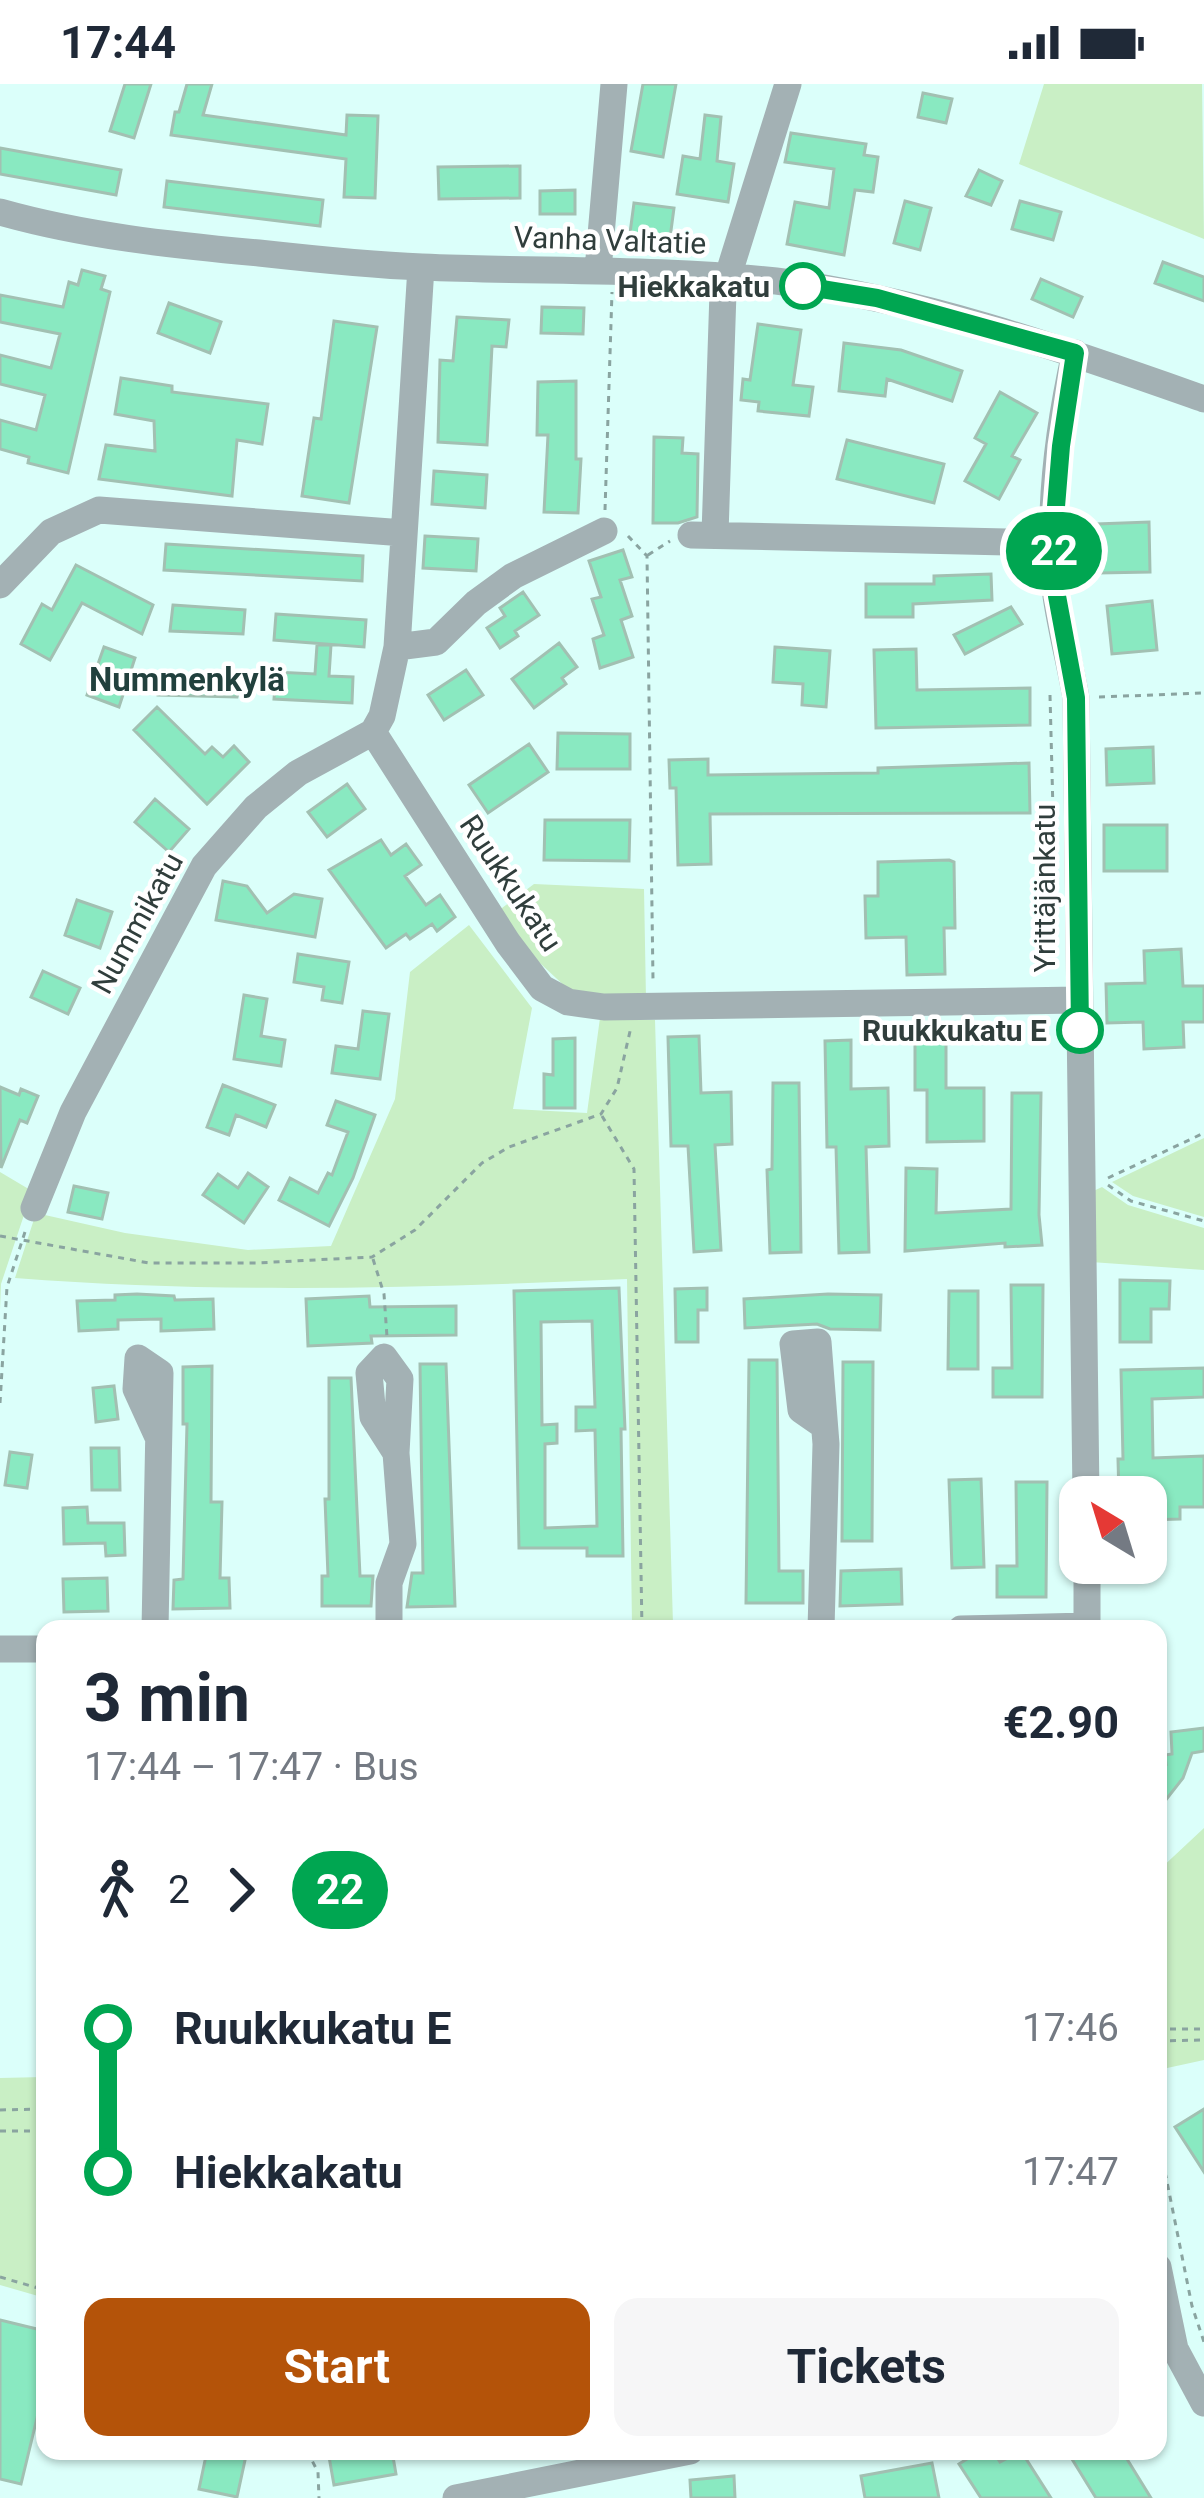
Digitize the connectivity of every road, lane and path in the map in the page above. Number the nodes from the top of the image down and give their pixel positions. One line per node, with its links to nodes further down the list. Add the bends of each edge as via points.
1 (614, 84): 6 (street)
2 (788, 84): 4 (street)
3 (0, 212): 5 (street, Vanha Valtatie, via 108,237)
4 (726, 277): 6 (street, Vanha Valtatie); 8 (street, Vanha Valtatie, via 877,298); 12 (street)
5 (420, 280): 6 (street, Vanha Valtatie); 11 (street)
6 (605, 280): 7 (path); 10 (path)
7 (626, 291)
8 (1075, 353): 9 (street, Vanha Valtatie); 13 (street, Yrittäjänkatu)
9 (1204, 399)
10 (604, 531): 14 (path, via 631,536); 16 (street, via 513,576 436,642)
11 (404, 533): 15 (street, via 99,510 51,532); 16 (street)
12 (703, 535): 13 (street); 14 (path, via 664,542)
13 (1053, 543): 18 (street, Yrittäjänkatu)
14 (647, 556): 21 (path)
15 (0, 584)
16 (397, 647): 19 (street)
17 (1204, 693): 18 (path)
18 (1063, 695): 20 (street, Yrittäjänkatu)
19 (373, 732): 21 (street, Ruukkukatu, via 542,988 568,1002); 24 (street, Nummikatu, via 298,773 204,866 73,1112)
20 (1078, 1000): 21 (street, Ruukkukatu); 34 (street, Yrittäjänkatu)
21 (644, 1006): 22 (path)
22 (601, 1114): 28 (path, via 482,1162 416,1230); 38 (path, via 634,1169)
23 (1204, 1133): 25 (path, via 1101,1181 1130,1201)
24 (34, 1208): 27 (path)
25 (1204, 1221)
26 (0, 1236): 27 (path)
27 (21, 1242): 28 (path, via 149,1263); 30 (path, via 7,1286)
28 (372, 1257): 29 (path, via 384,1294)
29 (384, 1357): 37 (street, via 400,1379 403,1544 389,1583)
30 (2, 1370): 31 (path)
31 (0, 1403)
32 (824, 1426): 39 (street)
33 (157, 1435): 36 (street)
34 (1086, 1476)
35 (1087, 1584): 40 (street)
36 (155, 1620)
37 (389, 1620)
38 (642, 1620)
39 (821, 1620)
40 (1088, 1620)
41 (0, 1649): 42 (street)
42 (36, 1649)
43 (1167, 2029): 44 (path)
44 (1204, 2029)
45 (1204, 2040): 46 (path)
46 (1167, 2041)
47 (36, 2109): 48 (path)
48 (0, 2110)
49 (0, 2131): 50 (path)
50 (36, 2131)
51 (1167, 2182): 54 (path)
52 (0, 2277): 53 (path)
53 (36, 2287)
54 (1204, 2342): 55 (street)
55 (1167, 2350)
56 (1167, 2351): 57 (street)
57 (1204, 2403)
58 (312, 2460): 60 (path)
59 (645, 2460): 61 (street)
60 (319, 2498)
61 (456, 2498)

